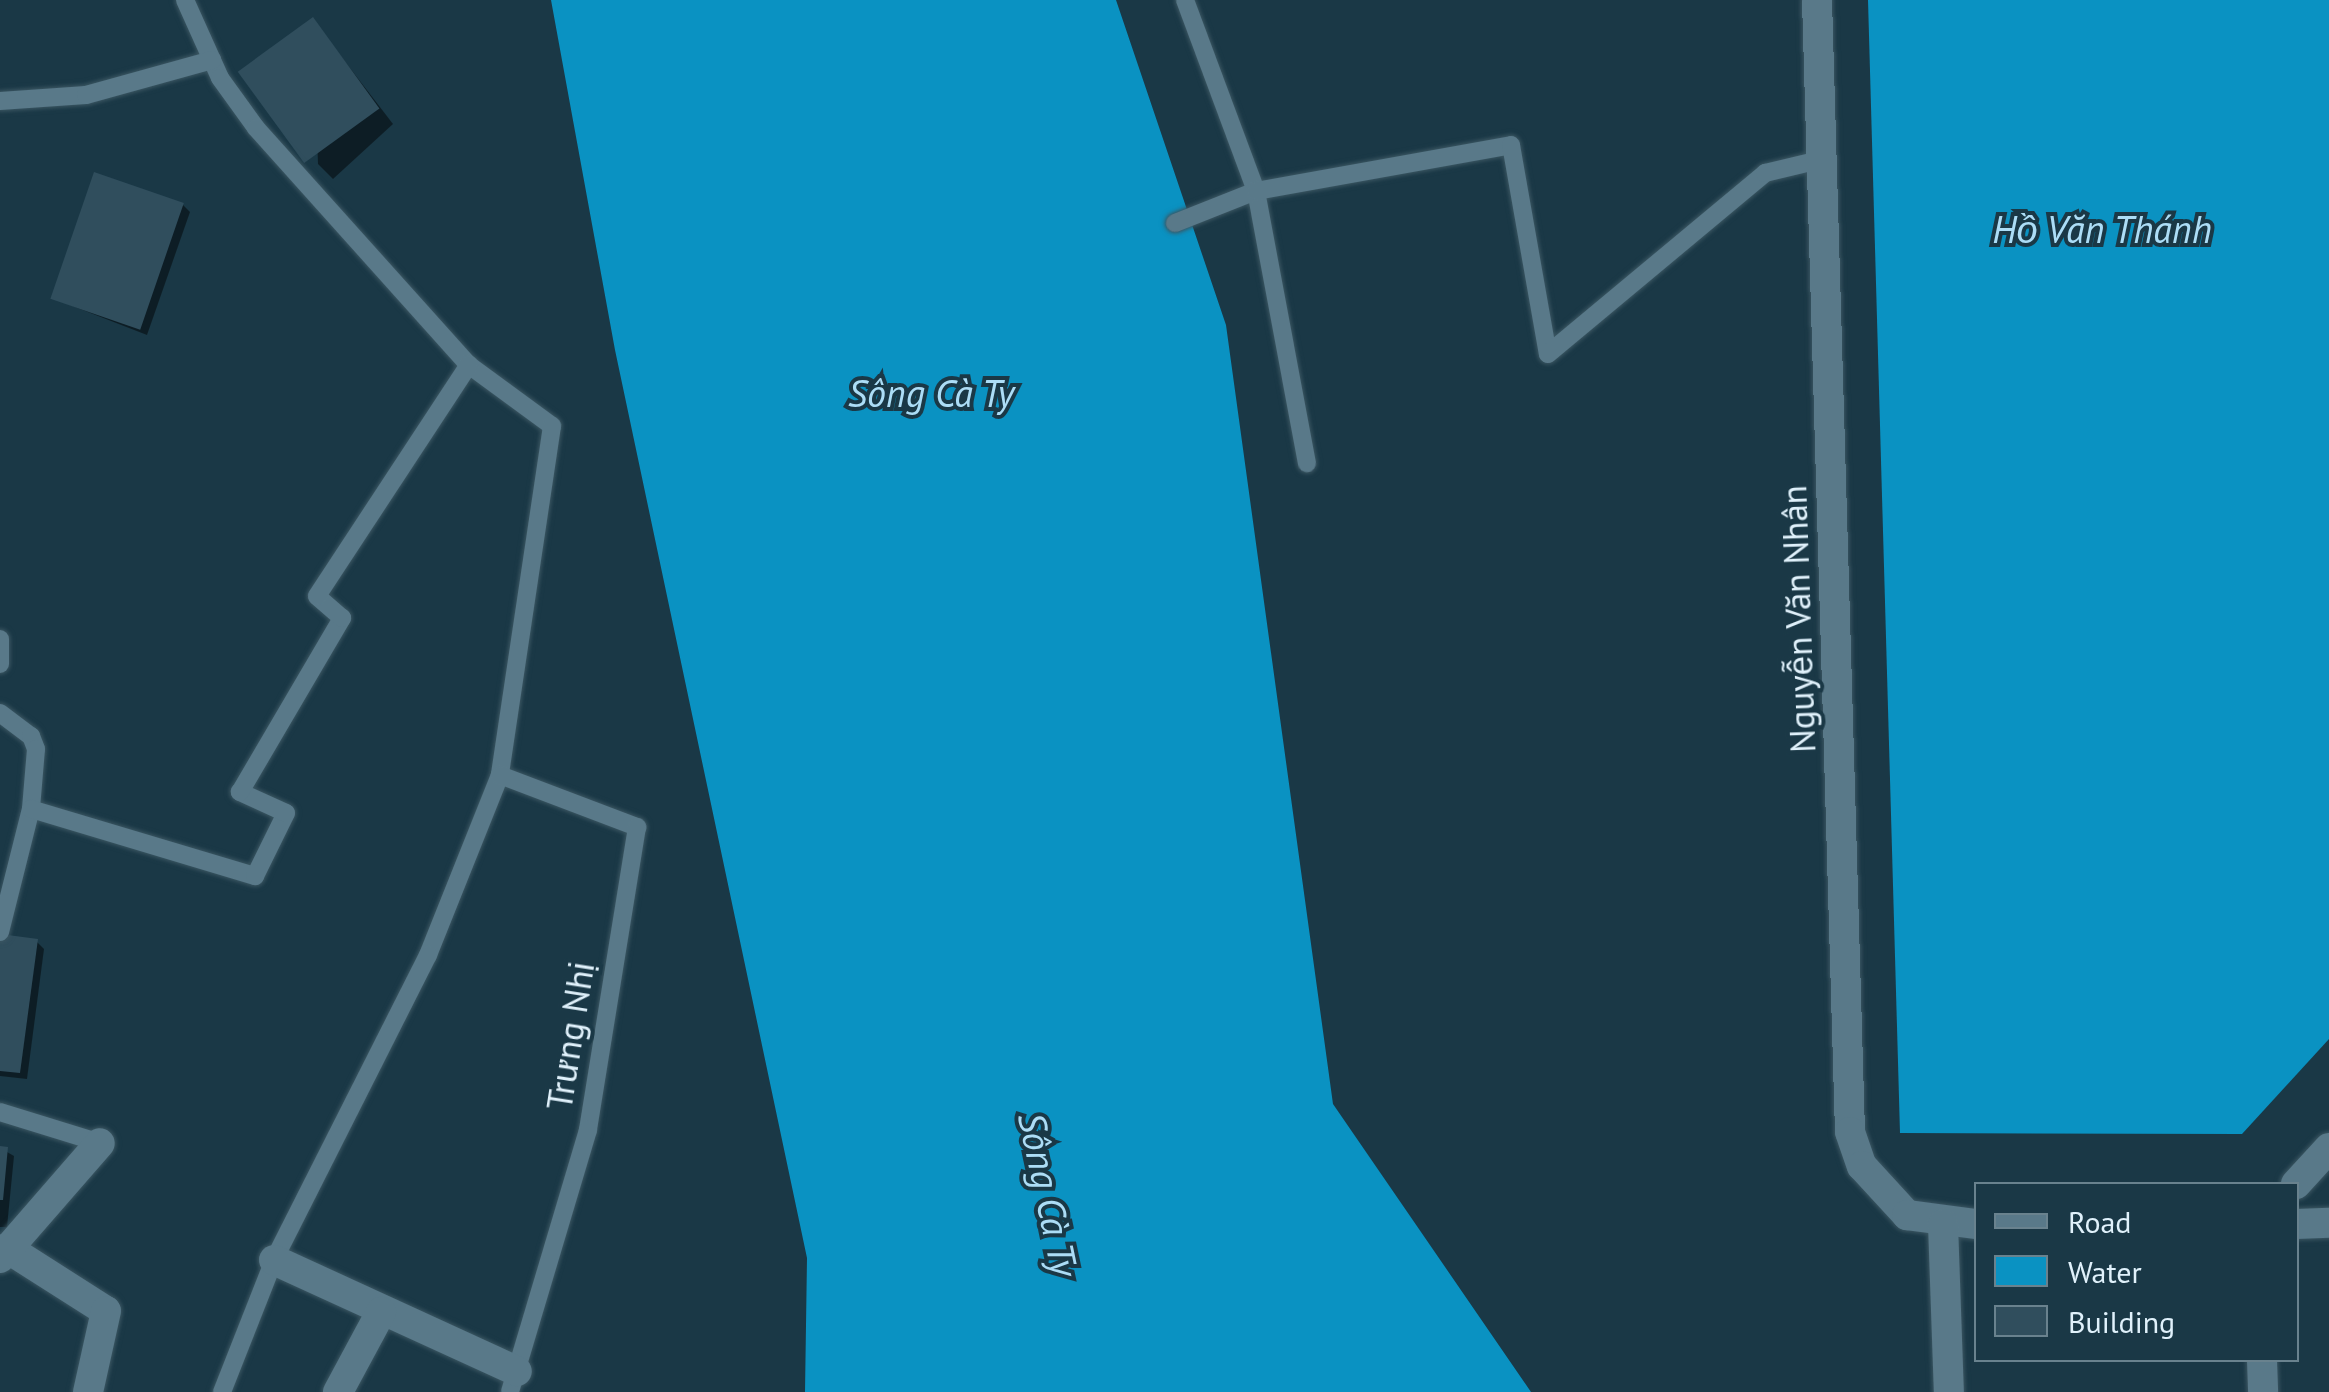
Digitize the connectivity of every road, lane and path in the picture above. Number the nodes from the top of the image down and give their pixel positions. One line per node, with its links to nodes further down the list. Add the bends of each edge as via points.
1 (184, 0): 4 (lane)
2 (1185, 0): 7 (lane)
3 (1817, 0): 6 (street, Nguyễn Văn Nhân)
4 (212, 60): 5 (lane, via 86,95); 9 (lane, via 256,128)
5 (0, 101)
6 (1819, 160): 7 (lane, via 1765,173 1548,354 1511,144); 21 (street, Nguyễn Văn Nhân, via 1850,1132 1862,1166 1907,1216)
7 (1256, 191): 8 (lane); 10 (lane)
8 (1175, 223)
9 (468, 365): 14 (lane, via 552,426); 15 (lane, via 317,596 342,618 240,792 286,813 255,876)
10 (1308, 463)
11 (0, 638): 12 (lane)
12 (0, 664)
13 (0, 713): 15 (lane, via 31,736 36,749)
14 (500, 775): 26 (lane, via 428,955); 29 (lane, Trưng Nhị, via 637,827 588,1130)
15 (31, 810): 16 (lane)
16 (0, 932)
17 (0, 1112): 18 (lane)
18 (100, 1144): 25 (street)
19 (2329, 1148): 20 (street)
20 (2298, 1182)
21 (1943, 1224): 22 (street); 33 (street)
22 (1974, 1224)
23 (2299, 1224): 24 (street)
24 (2329, 1224)
25 (4, 1253): 30 (street, via 106,1310)
26 (274, 1260): 27 (street); 31 (lane)
27 (381, 1312): 29 (street); 32 (street)
28 (2262, 1362): 34 (street)
29 (513, 1381)
30 (88, 1392)
31 (222, 1392)
32 (338, 1392)
33 (1949, 1392)
34 (2263, 1392)

